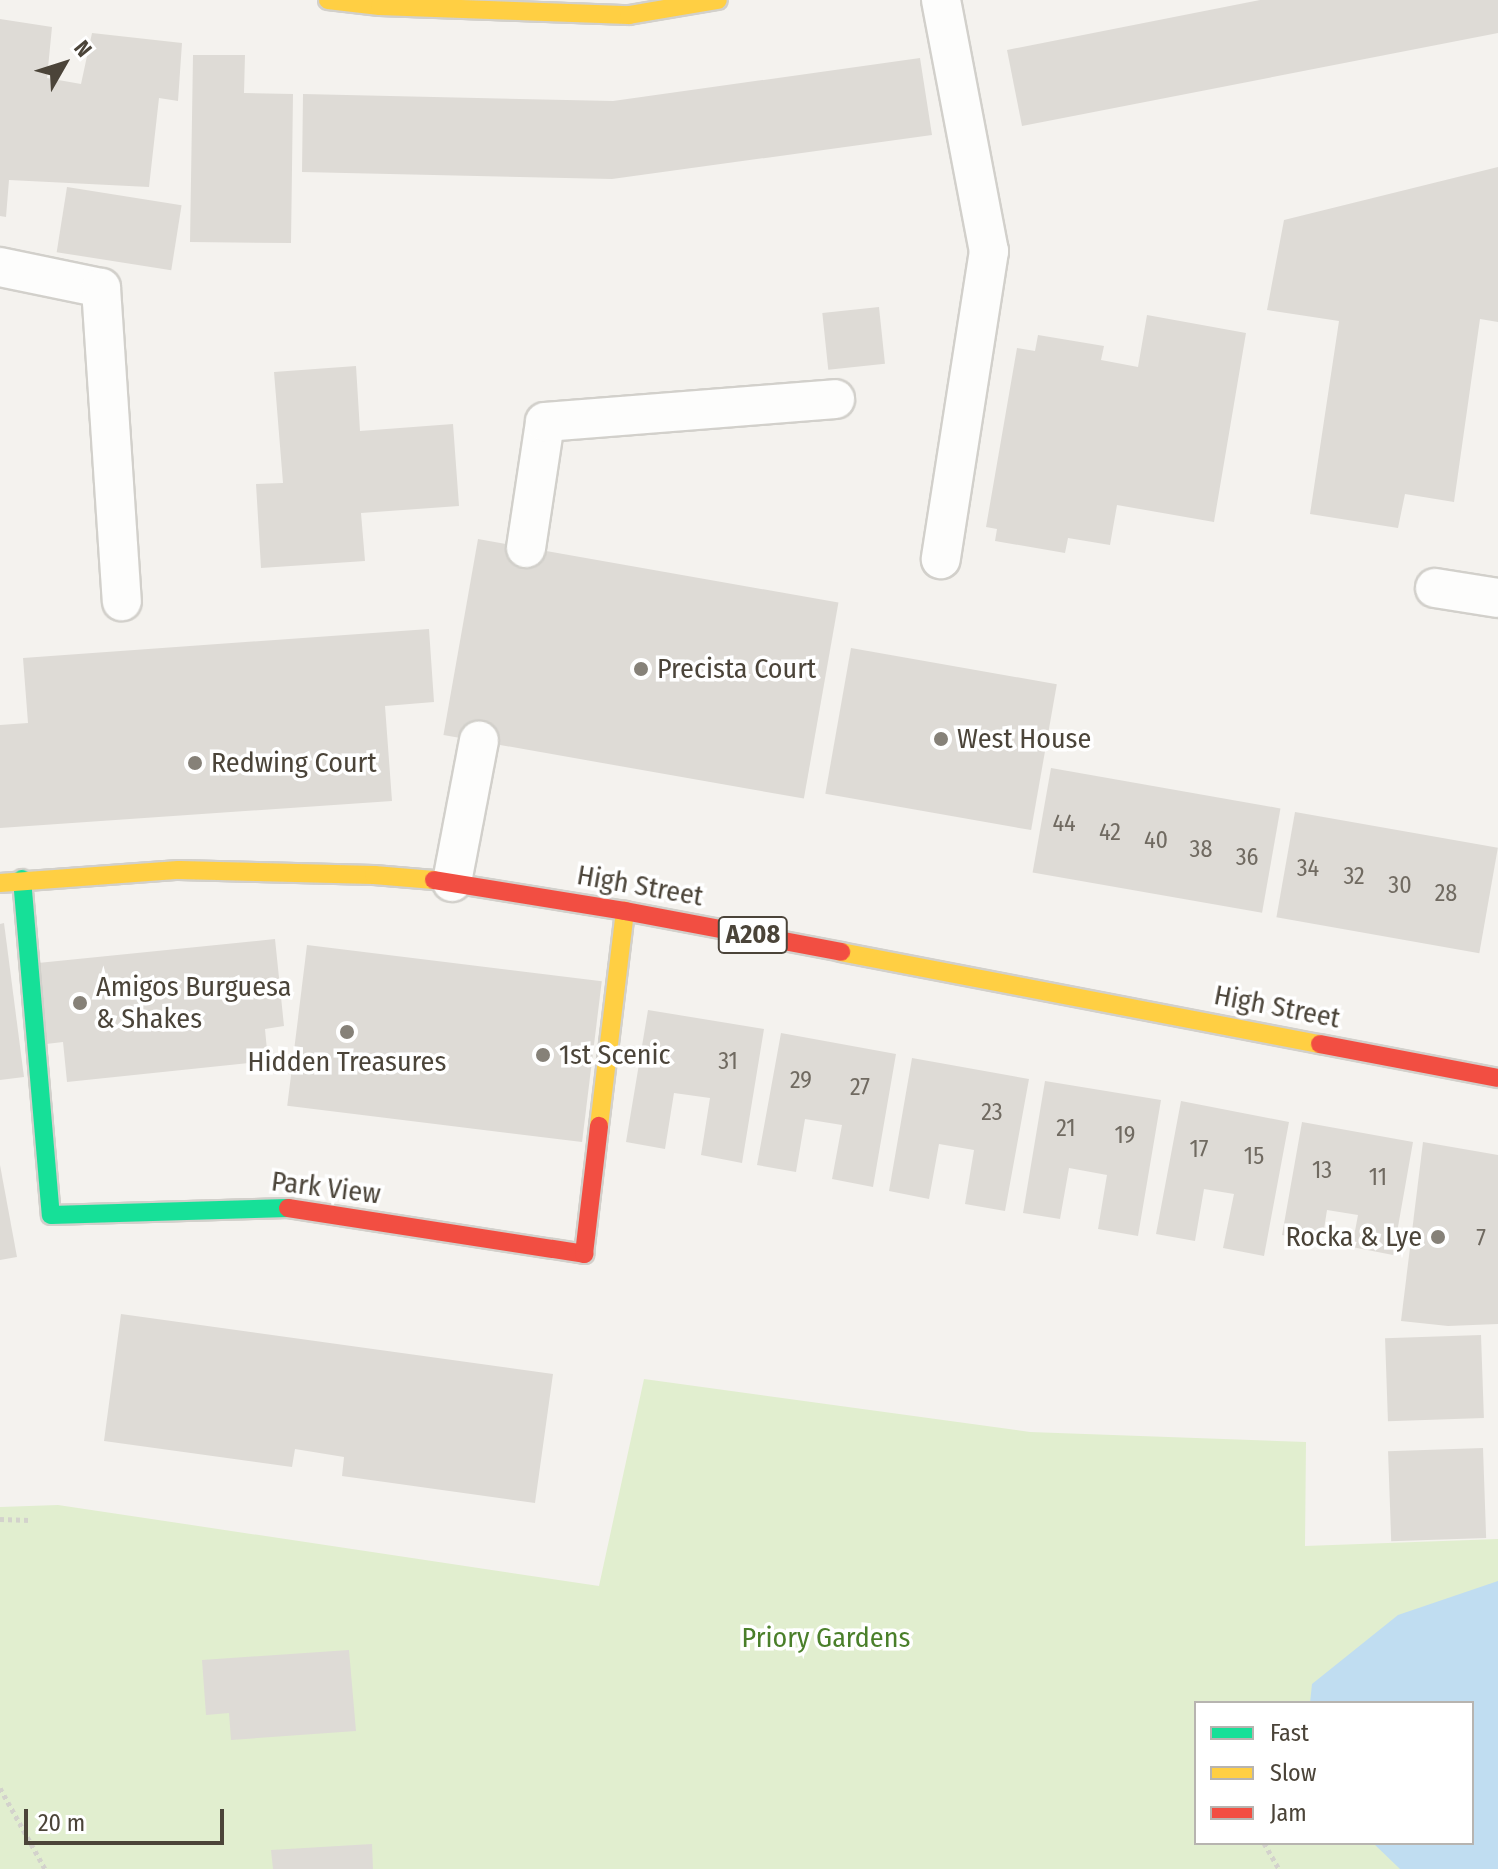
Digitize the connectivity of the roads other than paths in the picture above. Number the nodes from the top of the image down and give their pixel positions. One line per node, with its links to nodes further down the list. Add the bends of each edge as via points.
1 (328, 0): 2 (street, via 629,15)
2 (718, 0)
3 (941, 0): 7 (lane, via 989,251)
4 (0, 267): 10 (lane, via 101,288)
5 (835, 399): 6 (lane, via 545,422)
6 (526, 548)
7 (941, 559)
8 (1435, 588): 9 (lane)
9 (1498, 598)
10 (122, 601)
11 (479, 741): 13 (lane)
12 (22, 879): 13 (street, High Street / A208, via 179,870); 14 (street, High Street / A208); 15 (street, Park View, via 51,1215 281,1207 584,1254)
13 (452, 882): 15 (street, High Street / A208)
14 (0, 883)
15 (625, 911): 16 (street, High Street / A208)
16 (1498, 1078)

